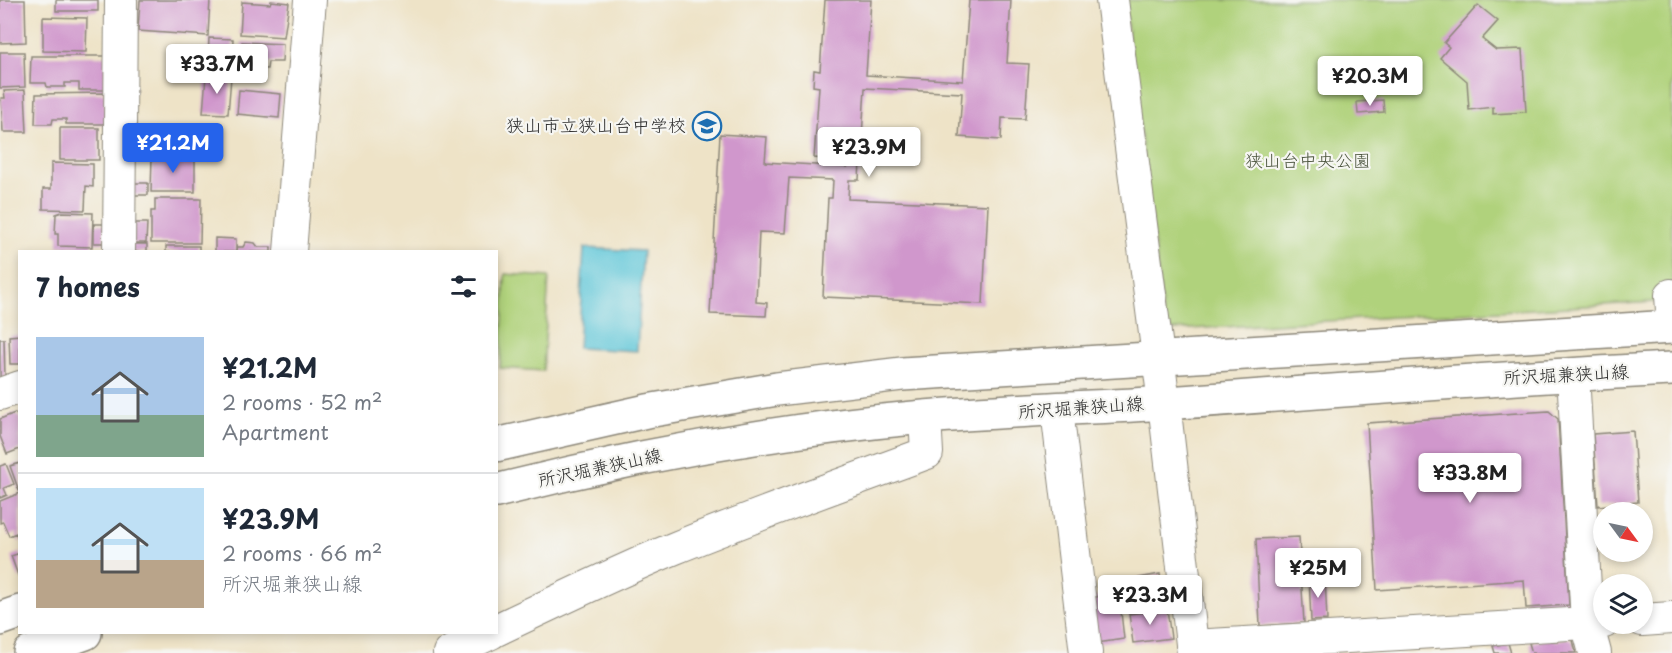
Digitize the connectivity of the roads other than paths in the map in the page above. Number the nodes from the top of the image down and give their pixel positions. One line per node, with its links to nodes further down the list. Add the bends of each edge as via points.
1 (121, 0): 4 (street)
2 (310, 0): 5 (street)
3 (1112, 0): 7 (street)
4 (119, 250)
5 (290, 250)
6 (1672, 311): 7 (main road)
7 (1157, 360): 12 (street); 15 (main road, via 902,374 777,389 647,411)
8 (1672, 369): 9 (main road, 所沢堀兼狭山線)
9 (1573, 374): 12 (main road, 所沢堀兼狭山線); 17 (street)
10 (18, 388): 11 (street)
11 (0, 394)
12 (1164, 403): 13 (main road, 所沢堀兼狭山線); 28 (street)
13 (1057, 410): 14 (main road, 所沢堀兼狭山線); 31 (street)
14 (925, 417): 16 (main road, 所沢堀兼狭山線, via 735,440); 23 (street, via 927,453 675,548)
15 (498, 445)
16 (498, 490)
17 (1593, 599)
18 (18, 613): 21 (main road)
19 (1672, 618): 20 (street)
20 (1653, 619)
21 (0, 620)
22 (1593, 622): 27 (street)
23 (498, 629)
24 (82, 634): 29 (main road)
25 (489, 634): 30 (street)
26 (1595, 634): 32 (street)
27 (1390, 644): 28 (street)
28 (1192, 650)
29 (30, 653)
30 (449, 653)
31 (1086, 653)
32 (1595, 653)

